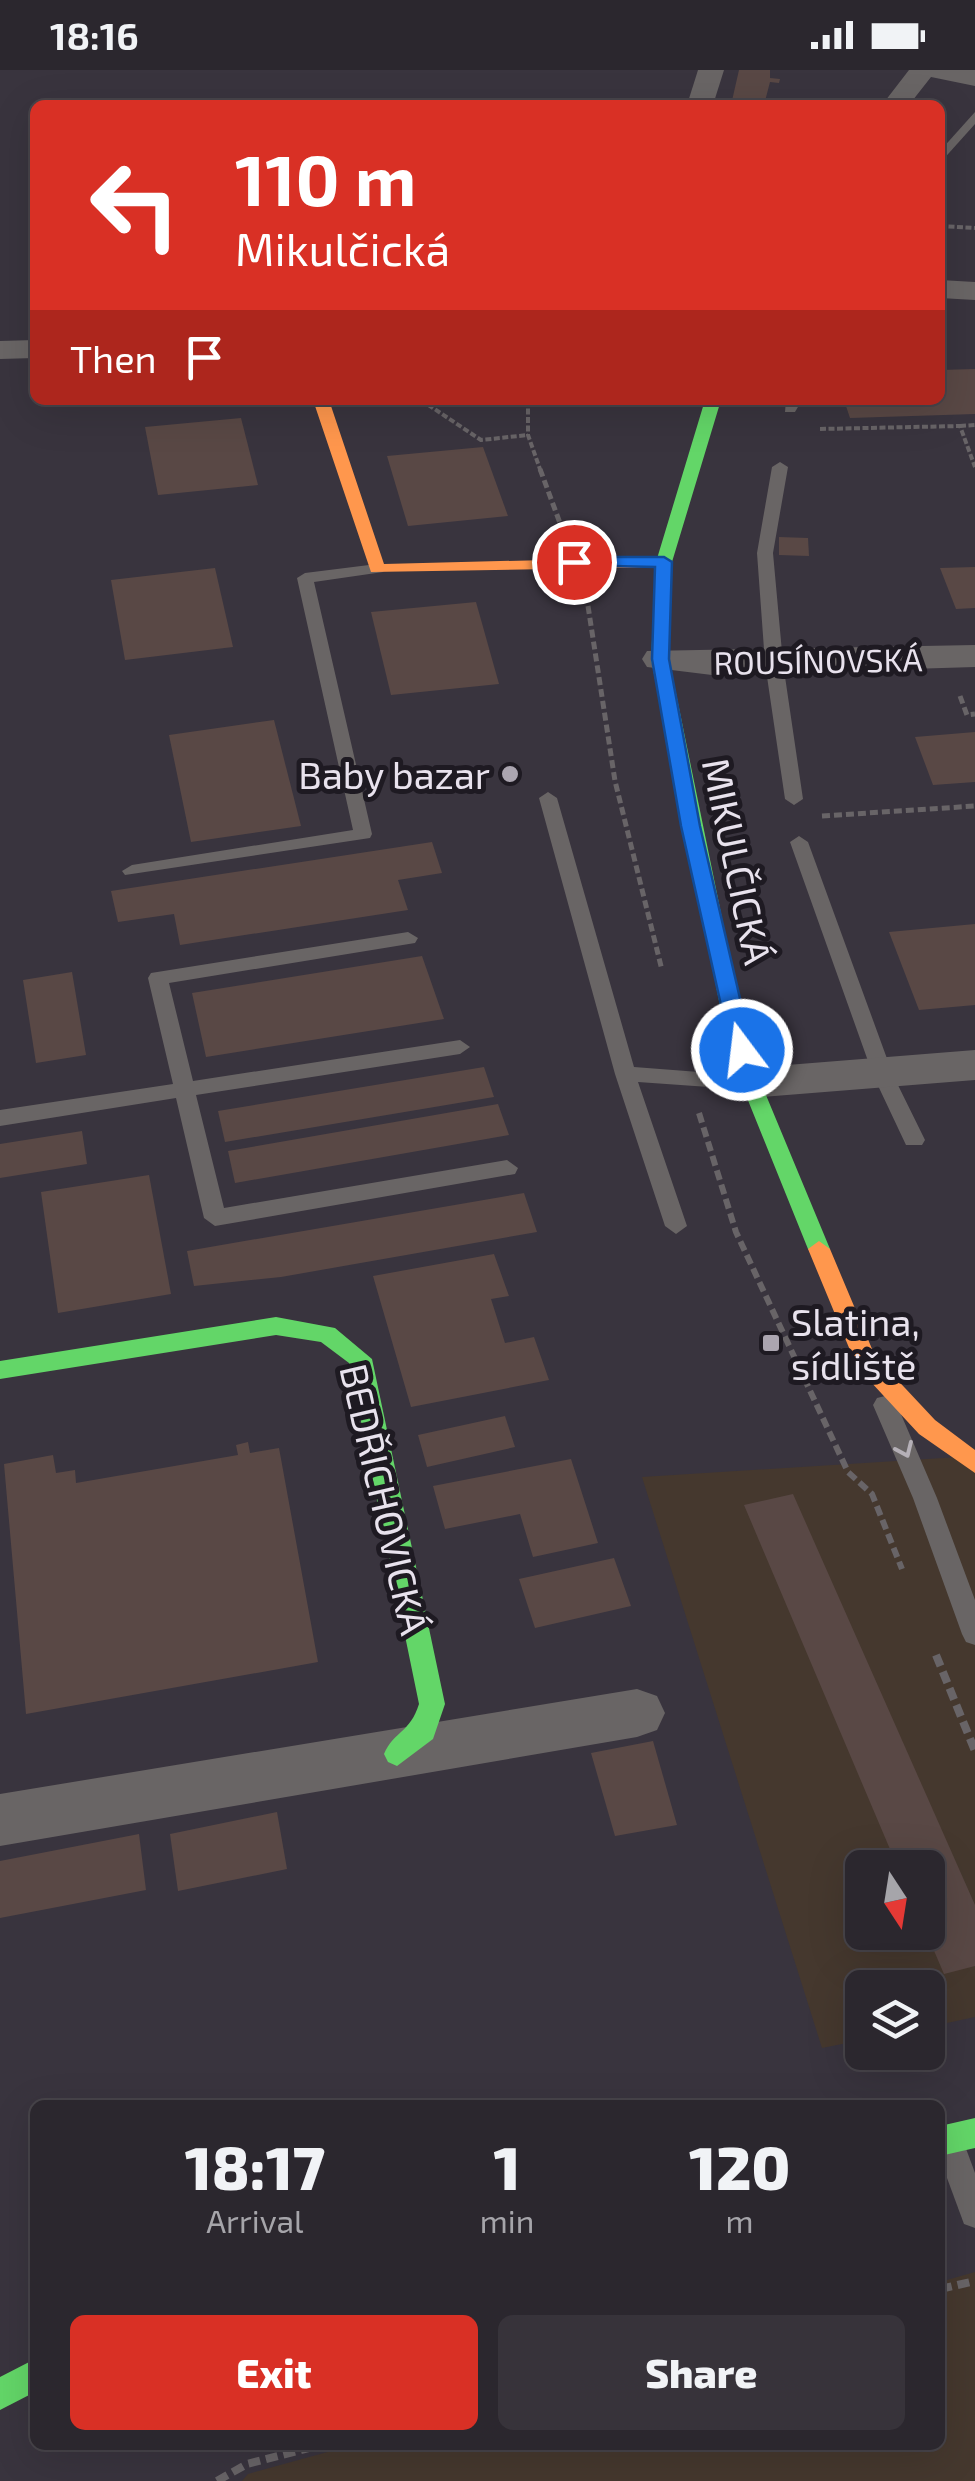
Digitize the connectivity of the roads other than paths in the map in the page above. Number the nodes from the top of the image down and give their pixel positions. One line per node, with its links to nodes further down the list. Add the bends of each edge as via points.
1 (710, 70): 5 (street)
2 (923, 70): 6 (street)
3 (935, 70): 4 (street)
4 (975, 78)
5 (701, 100)
6 (899, 100)
7 (975, 116): 8 (lane)
8 (945, 153)
9 (945, 290): 10 (street)
10 (975, 291)
11 (30, 349): 12 (street)
12 (0, 350)
13 (323, 405): 17 (street)
14 (711, 405): 16 (street, MIKULČICKÁ)
15 (780, 467): 20 (lane, via 765,553)
16 (664, 562): 17 (street); 19 (street, MIKULČICKÁ)
17 (377, 569): 24 (lane, via 305,578 363,834)
18 (975, 656): 20 (street, ROUSÍNOVSKÁ)
19 (660, 659): 20 (street, ROUSÍNOVSKÁ); 30 (street, MIKULČICKÁ, via 732,1016)
20 (774, 663): 22 (lane)
21 (548, 798): 28 (lane)
22 (794, 800)
23 (799, 842): 29 (lane)
24 (132, 870)
25 (408, 938): 31 (lane, via 158,978)
26 (460, 1047): 31 (lane)
27 (975, 1065): 29 (street)
28 (625, 1074): 30 (lane); 35 (lane)
29 (884, 1075): 30 (street); 33 (lane)
30 (752, 1083): 36 (street, MIKULČICKÁ)
31 (184, 1090): 32 (lane); 34 (lane, via 215,1218)
32 (0, 1118)
33 (914, 1140)
34 (506, 1168)
35 (676, 1226)
36 (866, 1361): 38 (street, MIKULČICKÁ, via 928,1427); 39 (lane, one-way to 39)
37 (0, 1370): 41 (street, BEDŘICHOVICKÁ, via 261,1327 302,1324 345,1342 360,1360 432,1704 424,1731)
38 (975, 1463)
39 (975, 1634)
40 (637, 1714): 41 (street)
41 (398, 1754): 42 (street)
42 (0, 1820)
43 (954, 2138): 44 (lane)
44 (975, 2213)
45 (30, 2378): 46 (street)
46 (0, 2394)

